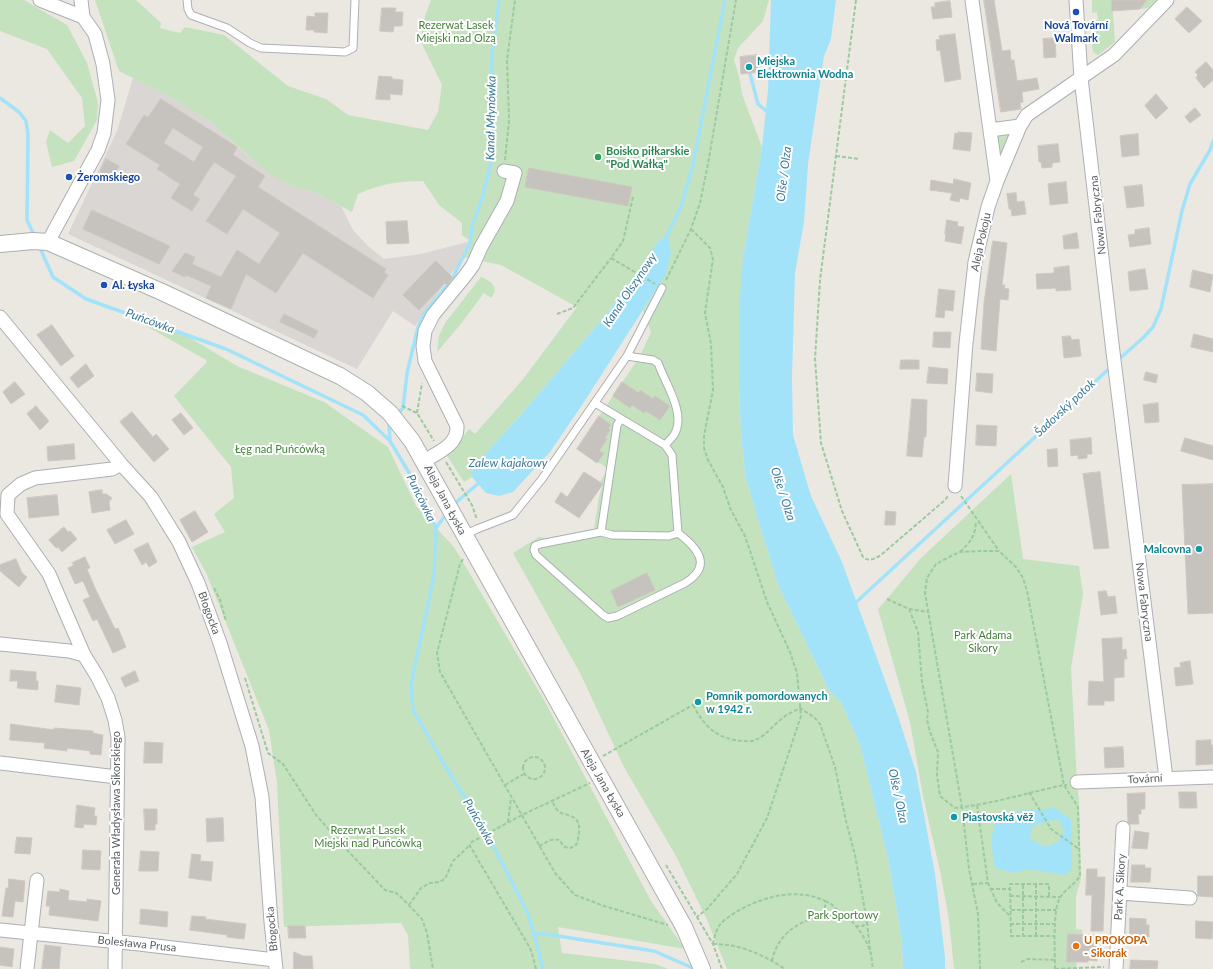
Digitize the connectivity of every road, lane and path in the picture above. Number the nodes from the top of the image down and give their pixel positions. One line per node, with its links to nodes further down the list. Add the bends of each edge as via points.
1 (40, 0): 11 (street)
2 (81, 0): 11 (street)
3 (187, 0): 4 (lane, via 191,15 227,28 261,48 345,52 353,48)
4 (355, 0)
5 (515, 0): 17 (path, via 507,60 509,120)
6 (736, 0): 20 (path, via 708,164 700,203)
7 (856, 0): 15 (path)
8 (972, 0): 14 (street, Aleja Pokoju)
9 (1076, 0): 12 (street, Nowa Fabryczna)
10 (1167, 0): 12 (street, via 1114,55)
11 (83, 16): 21 (street, via 95,34 103,64 108,100 104,133 98,150)
12 (1082, 78): 13 (street, via 1027,115); 62 (street, Nowa Fabryczna, via 1116,379)
13 (1020, 126): 14 (street); 18 (street)
14 (990, 130): 18 (street, Aleja Pokoju)
15 (836, 156): 16 (path); 37 (path, via 820,280 815,359 818,417 820,443 845,517 863,557 873,560 881,555)
16 (859, 159)
17 (504, 171): 29 (street, via 514,174 507,201 473,265 433,315 426,330 423,346)
18 (997, 181): 37 (street, Aleja Pokoju, via 988,207 976,262 966,343)
19 (633, 197): 23 (path, via 623,241)
20 (691, 229): 25 (path); 55 (path, via 710,248 713,259 705,313 711,344 713,390 704,448 745,536 767,602 790,652 797,673)
21 (48, 242): 22 (street, Aleja Jana Łyska); 34 (street, Aleja Jana Łyska, via 162,292 340,376 367,392 390,413)
22 (7, 243)
23 (611, 258): 24 (path); 26 (path, via 573,308)
24 (655, 284)
25 (662, 288): 28 (lane)
26 (557, 314)
27 (0, 317): 35 (street, Błogocka)
28 (627, 356): 30 (lane); 33 (lane, via 658,363 678,416 674,435)
29 (425, 361): 31 (path); 34 (street, via 458,432 450,445)
30 (595, 403): 32 (lane); 42 (lane, via 542,479 513,515 477,529)
31 (417, 413)
32 (621, 419): 33 (lane); 40 (lane, via 617,425)
33 (665, 445): 41 (lane, via 672,455)
34 (424, 461): 42 (street, Aleja Jana Łyska)
35 (121, 464): 51 (street, Generała Władysława Sikorskiego, via 112,469 35,478 21,484 8,495 7,514 49,574); 118 (street, Błogocka, via 151,497 179,542 198,583 220,642 252,746 262,797)
36 (459, 482): 38 (path)
37 (956, 488): 39 (path)
38 (472, 505)
39 (976, 520): 43 (path); 44 (path, via 976,531 972,540)
40 (601, 532): 41 (lane, via 612,535 669,536); 41 (lane, via 540,544 535,546 534,550 536,555 608,618 617,616 695,577 700,557 692,545)
41 (678, 533)
42 (468, 542): 57 (street, Aleja Jana Łyska); 64 (path, via 437,653 440,672)
43 (999, 551): 44 (path); 63 (path, via 1016,567 1025,584)
44 (960, 552): 48 (path, via 936,564 927,578 925,593)
45 (211, 583): 49 (path, via 220,600)
46 (887, 599): 47 (path)
47 (909, 609): 48 (path); 69 (path, via 918,632 927,720 938,752 937,775 940,796 954,808)
48 (928, 612): 69 (path)
49 (228, 627)
50 (0, 644): 51 (street)
51 (84, 655): 60 (street, Generała Władysława Sikorskiego, via 103,686 115,720 118,737)
52 (244, 677): 91 (path, via 268,753 283,764 316,815 347,850 385,890 396,893)
53 (698, 702): 54 (path)
54 (693, 705): 55 (path, via 716,734 732,739 754,741 784,716); 57 (path)
55 (800, 708): 98 (path, via 801,716 767,818 737,874); 100 (path, via 820,724 835,767)
56 (0, 763): 60 (street)
57 (592, 763): 61 (street, Aleja Jana Łyska)
58 (524, 774): 58 (path, via 536,780 542,777 546,771 543,761 536,757 529,758 524,764); 64 (path)
59 (1213, 776): 62 (street, Tovární)
60 (117, 777): 112 (street, Generała Władysława Sikorskiego)
61 (601, 778): 67 (path); 124 (street, Aleja Jana Łyska, via 684,927)
62 (1166, 778): 63 (street, Tovární)
63 (1070, 784): 65 (path); 75 (path, via 1078,807)
64 (505, 785): 66 (path)
65 (1029, 792): 68 (path); 75 (path, via 1051,829)
66 (511, 797): 70 (path); 71 (path)
67 (552, 801): 70 (path); 74 (path, via 560,813 579,822 578,842 568,848 563,846 560,840 552,839)
68 (977, 805): 69 (path); 77 (path)
69 (962, 807): 78 (path)
70 (522, 815): 71 (path); 74 (path)
71 (508, 822): 73 (path)
72 (1123, 828): 83 (street, Park A. Sikory)
73 (470, 844): 91 (path, via 453,861 445,879 421,888); 123 (path, via 530,948)
74 (539, 846): 106 (path, via 555,873 575,895)
75 (1079, 849): 88 (path, via 1080,876)
76 (37, 880): 108 (street)
77 (988, 882): 78 (path); 81 (path)
78 (973, 884): 128 (path, via 978,914)
79 (1023, 884): 80 (path); 82 (path, via 1010,884); 85 (path)
80 (1036, 884): 86 (path); 87 (path, via 1049,884)
81 (990, 889): 82 (path); 97 (path, via 997,903)
82 (1010, 890): 84 (path)
83 (1120, 893): 89 (street); 119 (street, Park A. Sikory)
84 (1010, 896): 85 (path); 92 (path)
85 (1023, 896): 86 (path); 93 (path)
86 (1036, 896): 87 (path); 94 (path)
87 (1049, 896): 88 (path)
88 (1060, 896): 95 (path)
89 (1190, 898)
90 (825, 901): 96 (path); 99 (path); 113 (path, via 818,897 803,895 782,895 760,900 730,915 719,926)
91 (409, 905): 122 (path, via 426,926)
92 (1010, 910): 93 (path); 97 (path)
93 (1023, 910): 94 (path); 102 (path)
94 (1036, 910): 95 (path); 103 (path)
95 (1056, 910): 104 (path)
96 (823, 916): 99 (path); 116 (path, via 794,926 776,947)
97 (1010, 916): 101 (path)
98 (697, 917)
99 (845, 917): 105 (path)
100 (867, 922): 105 (path, via 863,926); 114 (path)
101 (1010, 924): 102 (path); 109 (path, via 1011,936)
102 (1023, 924): 103 (path); 109 (path)
103 (1036, 924): 104 (path); 110 (path)
104 (1056, 924): 111 (path)
105 (856, 926): 114 (path)
106 (673, 927)
107 (0, 930): 108 (street, Bolesława Prusa)
108 (31, 933): 112 (street, Bolesława Prusa); 120 (street)
109 (1023, 936): 110 (path)
110 (1036, 936): 111 (path)
111 (1055, 936): 115 (path)
112 (115, 942): 118 (street, Bolesława Prusa); 121 (street, Generała Władysława Sikorskiego)
113 (713, 944): 116 (path, via 727,944); 125 (path)
114 (870, 953): 127 (path)
115 (1055, 960): 117 (path, via 1028,959); 129 (path)
116 (772, 961): 126 (path)
117 (1021, 962)
118 (275, 964)
119 (1116, 968): 129 (path)
120 (27, 969)
121 (115, 969)
122 (433, 969)
123 (536, 969)
124 (702, 969)
125 (722, 969)
126 (785, 969)
127 (873, 969)
128 (980, 969)
129 (1055, 969)

